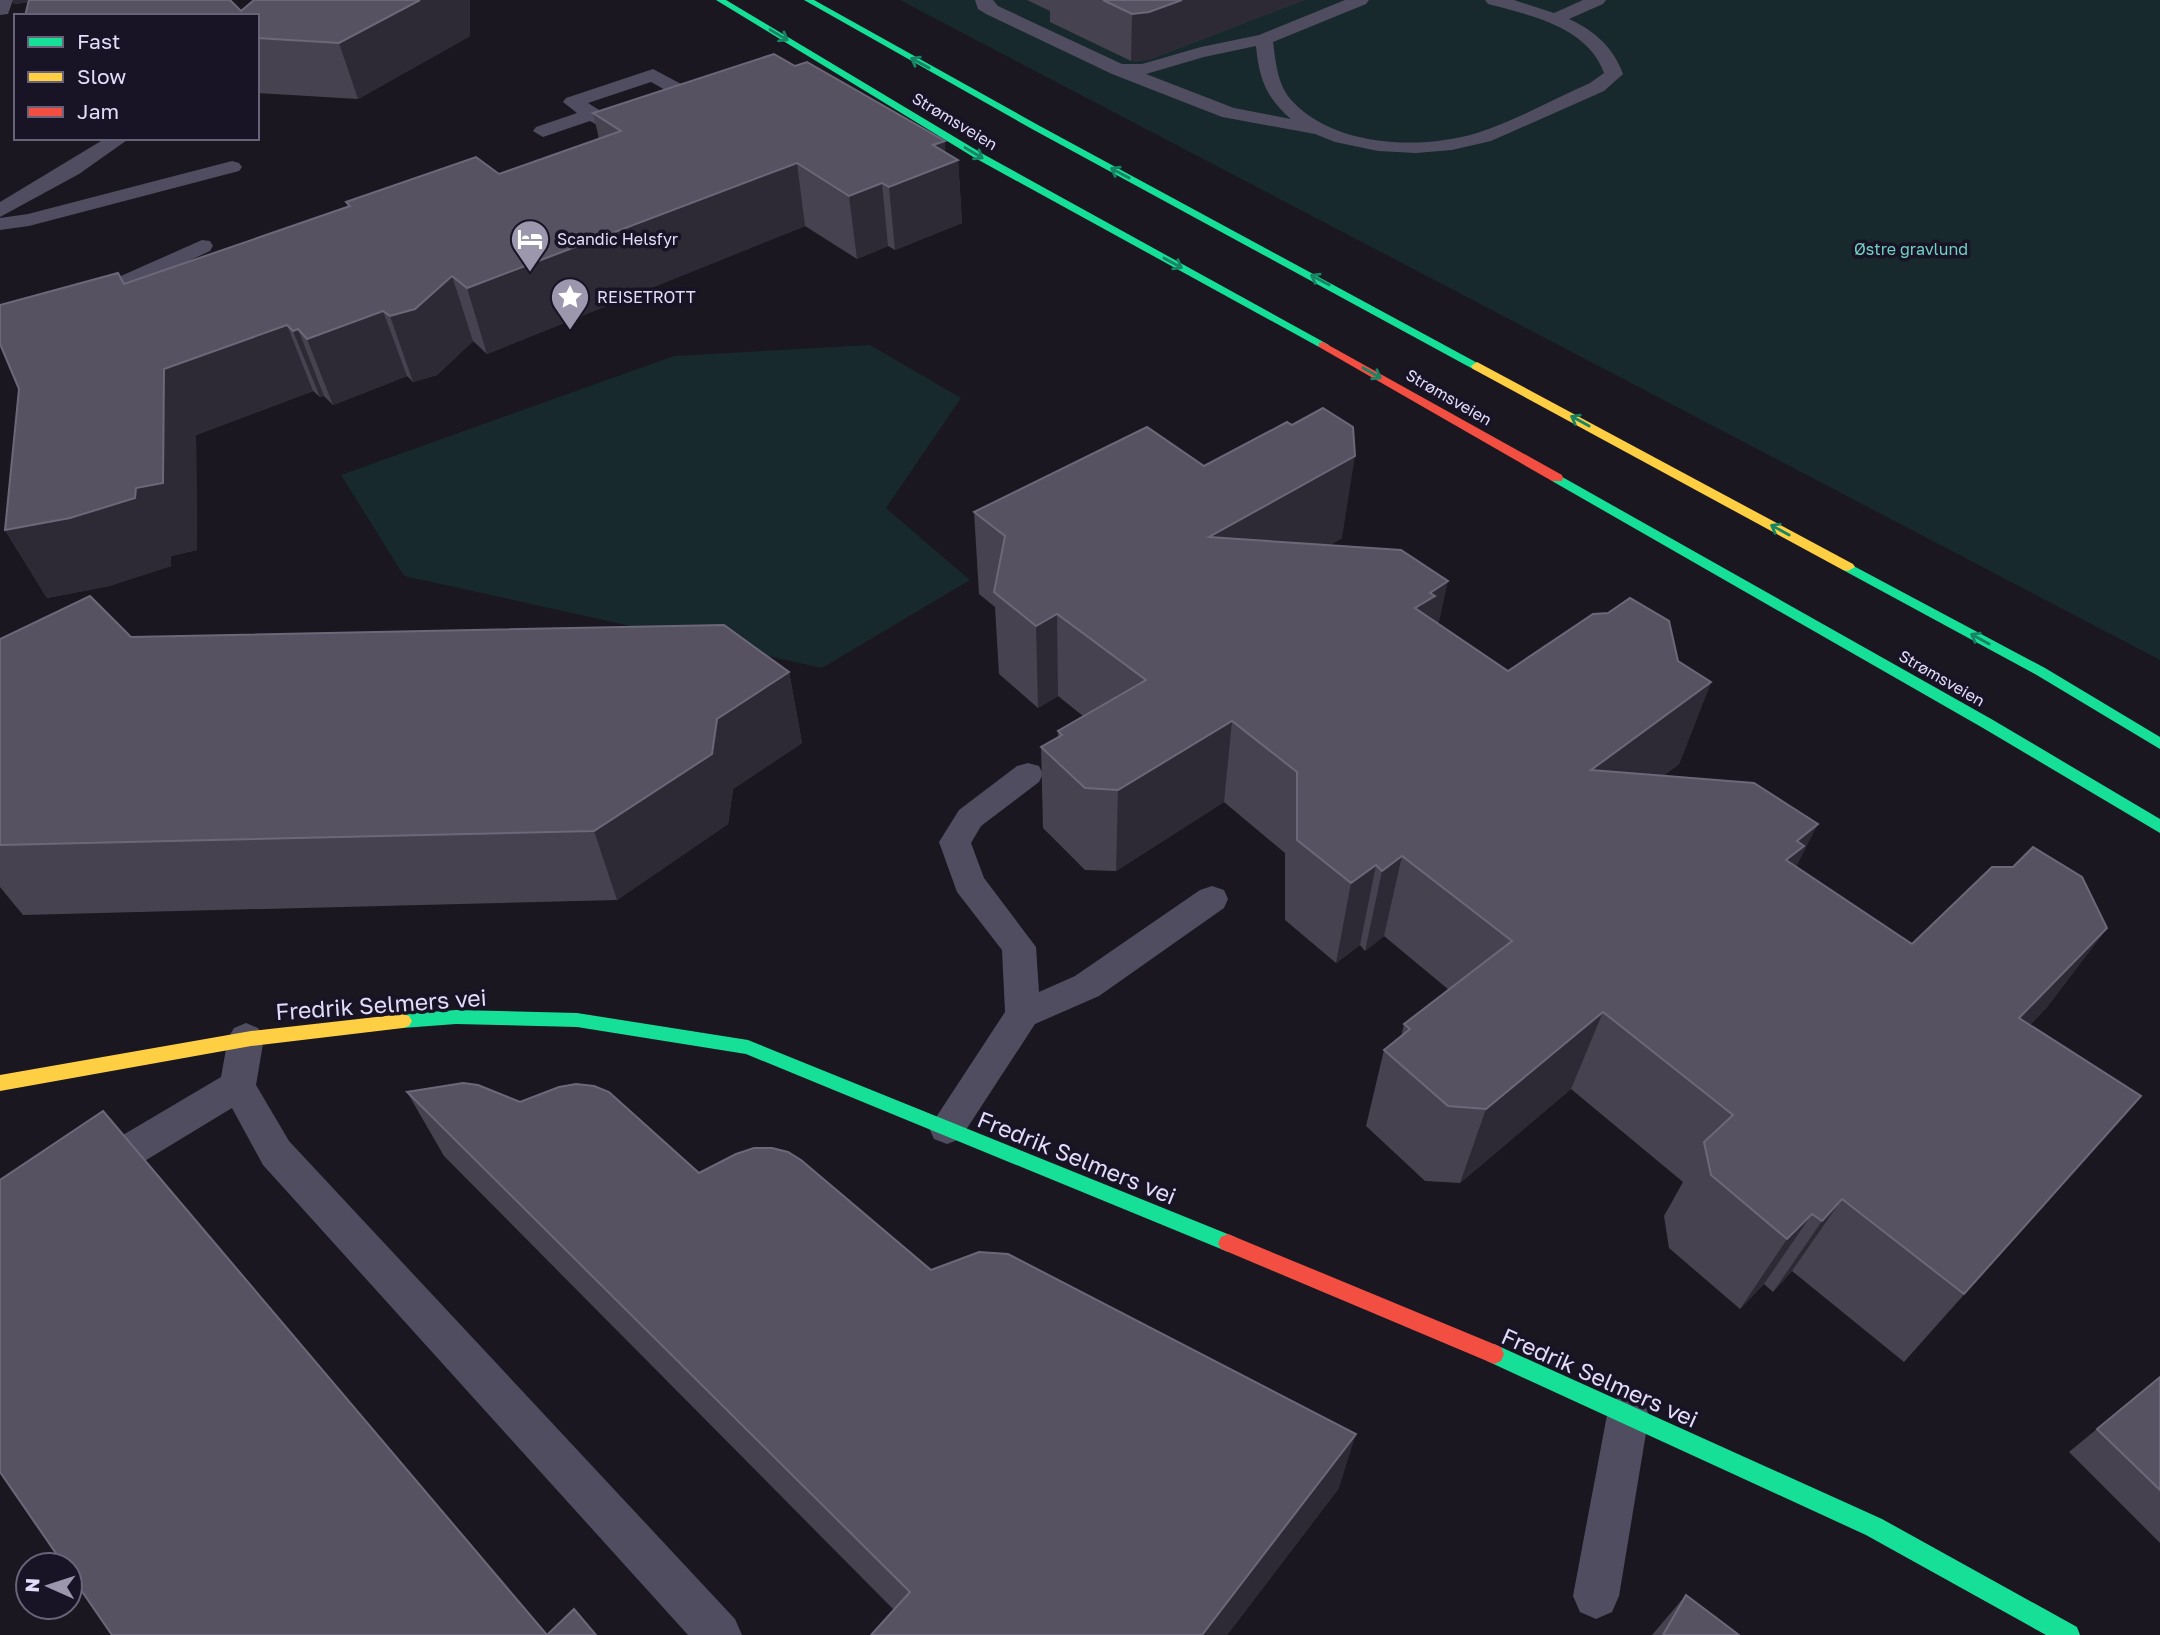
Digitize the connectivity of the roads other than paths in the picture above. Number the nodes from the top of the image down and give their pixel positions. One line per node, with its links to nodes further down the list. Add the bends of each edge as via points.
1 (2, 0): 8 (street)
2 (720, 0): 27 (main road, Strømsveien, one-way to 27, via 979,156 1372,373)
3 (808, 0): 23 (main road, Strømsveien, one-way to 3)
4 (984, 0): 11 (lane, via 992,10)
5 (1360, 0): 10 (lane)
6 (1494, 0): 9 (lane)
7 (1597, 0): 9 (lane)
8 (0, 9)
9 (1554, 19): 13 (lane, via 1596,43 1614,74 1597,87 1465,144 1367,144)
10 (1264, 39): 11 (lane, via 1143,69); 13 (lane, via 1263,61 1269,79 1287,108)
11 (1119, 70): 13 (lane, via 1229,113)
12 (591, 114): 12 (lane, via 626,135 708,106 653,75 573,102); 14 (lane)
13 (1314, 129)
14 (543, 131)
15 (117, 140): 17 (lane)
16 (232, 167): 18 (lane)
17 (0, 211)
18 (0, 224)
19 (202, 246): 20 (lane)
20 (123, 284): 21 (lane); 22 (lane)
21 (157, 288)
22 (68, 307)
23 (2040, 671): 24 (main road); 25 (main road, Strømsveien)
24 (2160, 731)
25 (2160, 744)
26 (1028, 774): 29 (lane, via 970,818 955,842 969,883 1019,947)
27 (2160, 827)
28 (1212, 899): 29 (lane, via 1087,986)
29 (1023, 1013): 33 (lane)
30 (246, 1038): 31 (main road, Fredrik Selmers vei); 32 (lane); 33 (main road, Fredrik Selmers vei, via 456,1017 577,1020 747,1047)
31 (0, 1083)
32 (238, 1086): 34 (lane); 37 (lane, via 276,1153)
33 (947, 1128): 35 (main road, Fredrik Selmers vei, via 1457,1337)
34 (71, 1186)
35 (1628, 1415): 36 (lane); 38 (main road, Fredrik Selmers vei, via 1874,1527)
36 (1596, 1596)
37 (719, 1635)
38 (2069, 1635)

